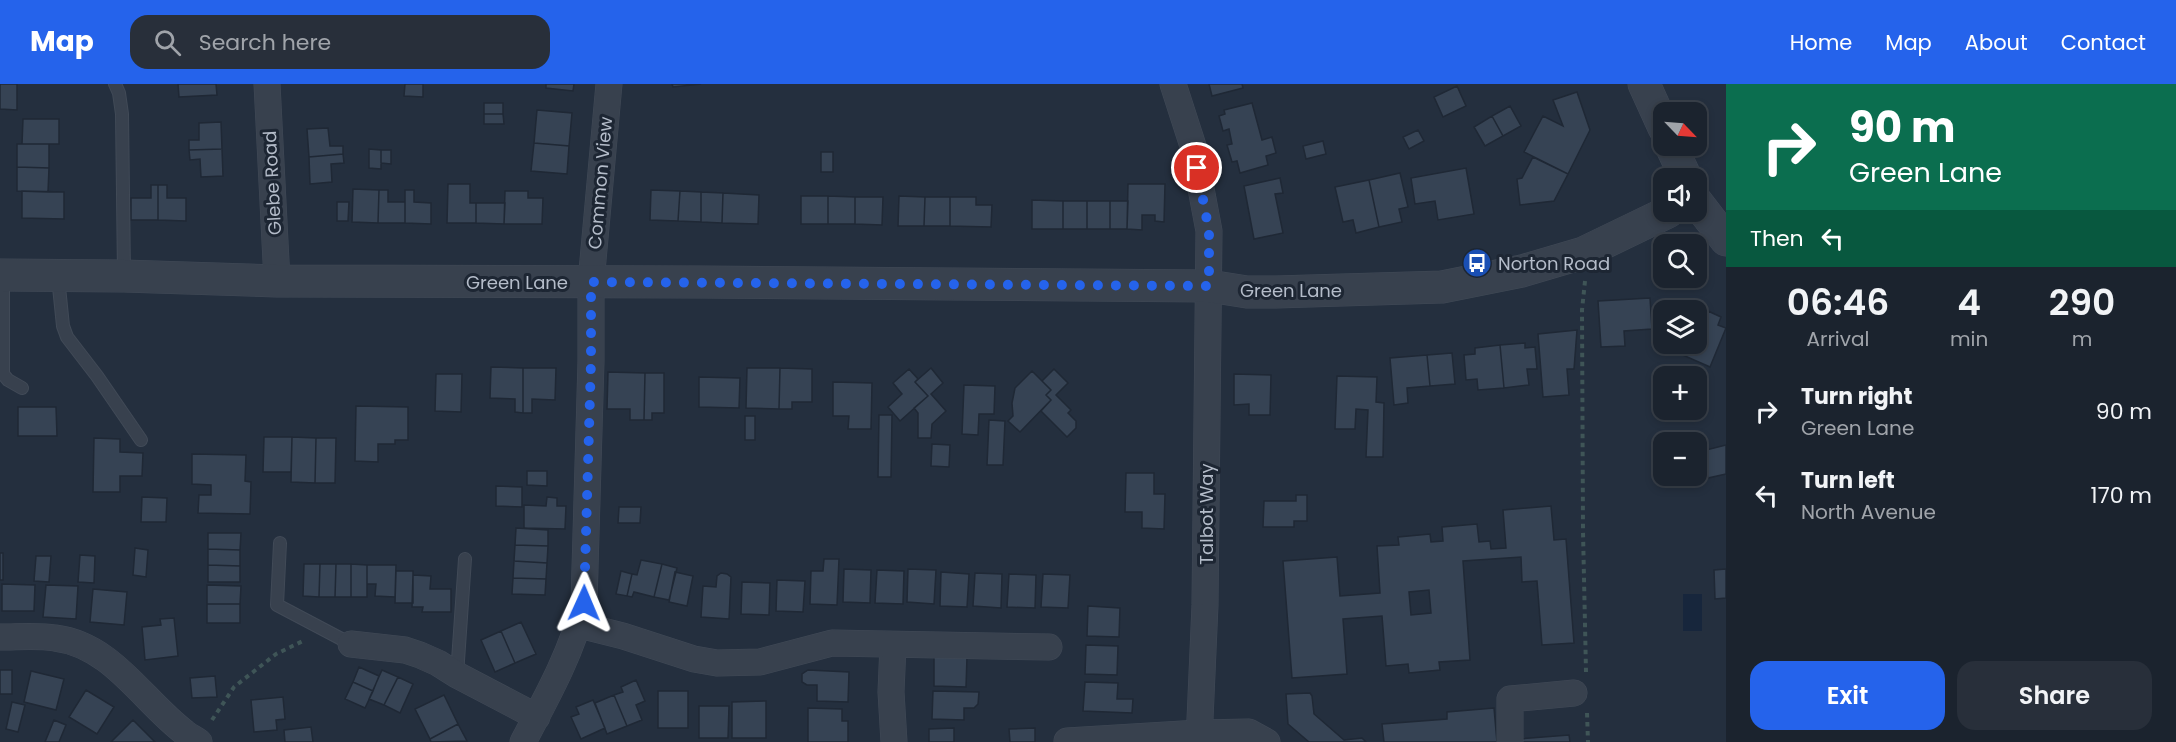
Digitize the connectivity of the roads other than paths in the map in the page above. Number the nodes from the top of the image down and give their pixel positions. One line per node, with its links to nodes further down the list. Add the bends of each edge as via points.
1 (116, 84): 12 (lane, via 122,114)
2 (267, 84): 13 (street, Glebe Road)
3 (609, 84): 14 (street, Common View)
4 (1173, 84): 15 (street, Talbot Way, via 1193,146 1209,231)
5 (1644, 84): 6 (street)
6 (1653, 104)
7 (1707, 215): 9 (street)
8 (1653, 219): 15 (street, Green Lane, via 1583,253 1522,271 1442,287 1246,292)
9 (1726, 240)
10 (2, 275): 11 (street, Green Lane); 16 (lane, via 1,366 8,380)
11 (57, 276): 12 (street, Green Lane); 17 (lane, via 67,337)
12 (124, 276): 13 (street, Green Lane)
13 (277, 281): 14 (street, Green Lane)
14 (591, 282): 15 (street, Green Lane); 20 (street, Common View, via 584,603)
15 (1209, 286): 28 (street, Talbot Way, via 1205,605)
16 (22, 387)
17 (141, 440)
18 (280, 543): 22 (lane, via 277,605)
19 (465, 559): 25 (lane)
20 (579, 625): 23 (street, via 717,663 760,662 832,643); 27 (street, Common View)
21 (0, 637): 29 (street, via 56,638 96,653 117,667)
22 (351, 644): 25 (street, via 405,651)
23 (893, 645): 24 (street); 32 (street)
24 (1049, 647)
25 (457, 675): 27 (street)
26 (1582, 694): 34 (street, via 1510,699)
27 (537, 717): 31 (street, Common View)
28 (1199, 738): 30 (street); 33 (street, via 1249,732)
29 (198, 741)
30 (1067, 741)
31 (523, 742)
32 (894, 742)
33 (1267, 742)
34 (1510, 742)

